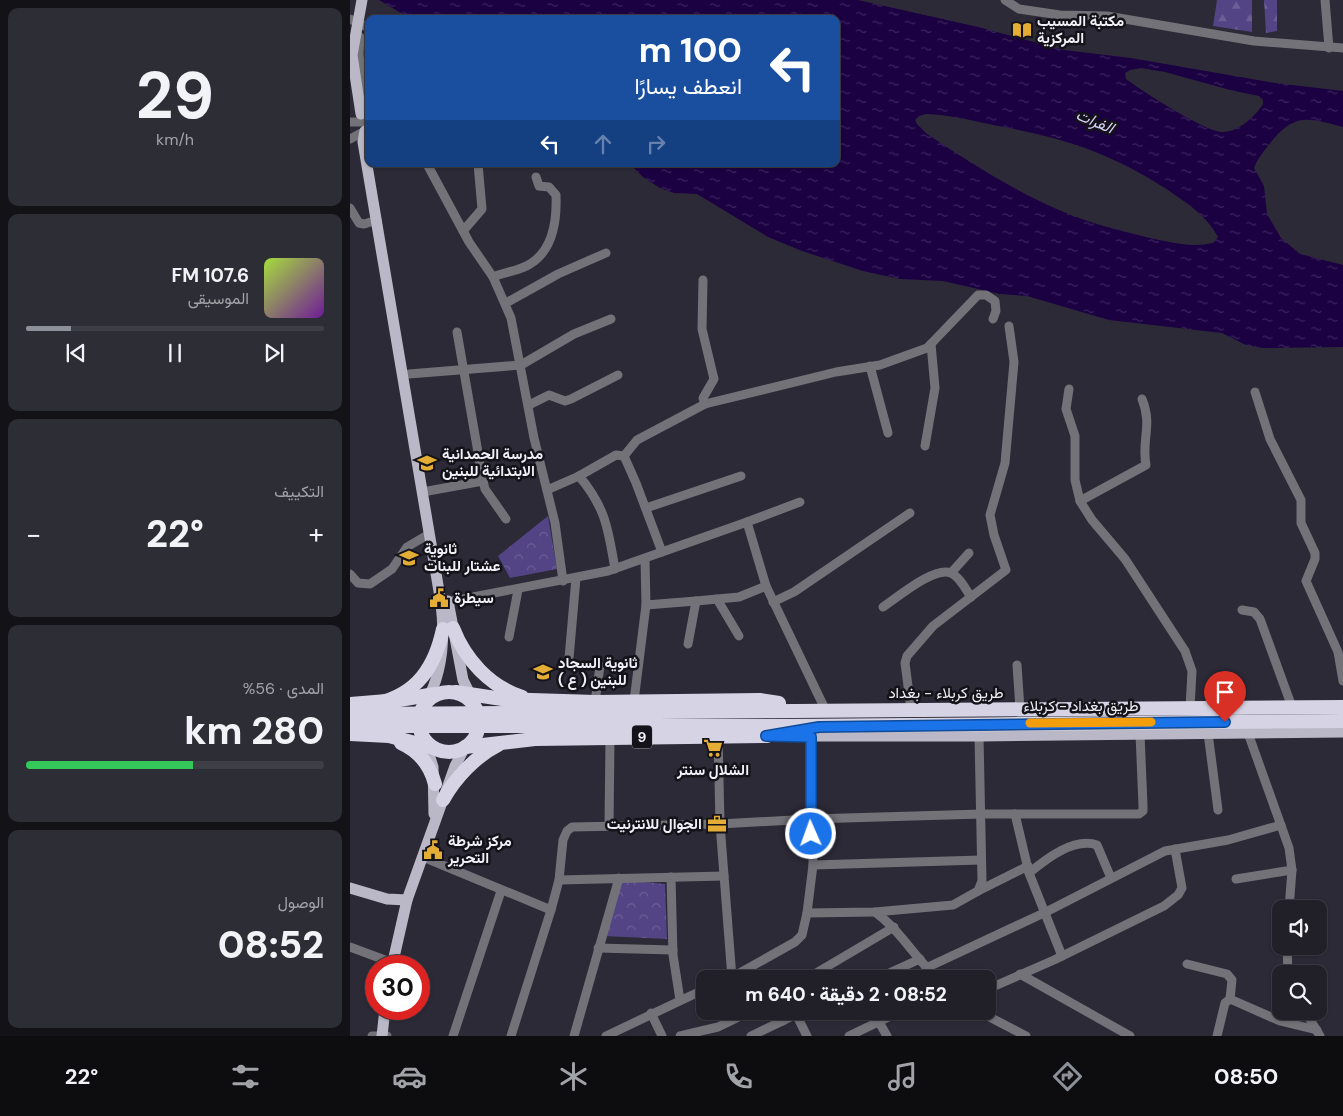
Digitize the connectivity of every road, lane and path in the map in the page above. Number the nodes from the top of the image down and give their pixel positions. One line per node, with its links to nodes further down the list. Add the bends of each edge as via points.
1 (362, 0): 13 (main road, bridge, via 352,56)
2 (1005, 0): 7 (street, via 1019,9 1035,12 1107,16 1254,41)
3 (1325, 0): 7 (street)
4 (350, 20): 5 (street)
5 (365, 26)
6 (365, 29): 10 (street, via 359,48)
7 (1329, 48): 8 (street)
8 (1343, 48)
9 (350, 82): 13 (street)
10 (365, 86)
11 (365, 99): 13 (street)
12 (350, 122): 13 (street)
13 (365, 125): 14 (street); 15 (main road)
14 (350, 139)
15 (365, 151)
16 (368, 167): 22 (main road)
17 (374, 167): 36 (main road)
18 (429, 167): 23 (street)
19 (478, 167): 23 (street, via 482,210)
20 (536, 177): 25 (street, via 539,186 549,188 556,195 552,236 540,256 529,265)
21 (350, 208): 22 (street, via 359,223)
22 (377, 220): 57 (main road)
23 (463, 231): 25 (street)
24 (606, 253): 27 (street, via 558,274)
25 (493, 277): 27 (street)
26 (703, 280): 41 (street, via 702,329 714,380 703,398)
27 (506, 304): 33 (street)
28 (612, 319): 33 (street, via 574,334)
29 (993, 319): 32 (street, via 995,302 986,295 978,295)
30 (1009, 326): 68 (street, via 1014,362 1005,463 990,515 1006,570)
31 (457, 332): 35 (street)
32 (931, 344): 34 (street, via 900,359); 44 (street, via 935,388)
33 (521, 365): 35 (street); 42 (street)
34 (870, 366): 41 (street); 43 (street)
35 (464, 370): 36 (street); 48 (street)
36 (409, 374): 50 (main road)
37 (618, 375): 42 (street, via 571,399 565,401 549,395)
38 (1069, 388): 51 (street, via 1066,409 1075,436 1075,480)
39 (1255, 392): 83 (street, via 1270,439 1299,493 1301,523 1315,552 1306,580 1338,652)
40 (1142, 399): 51 (street, via 1148,423 1144,452 1146,465)
41 (705, 404): 45 (street, via 637,440)
42 (529, 405): 49 (street)
43 (888, 433)
44 (925, 446)
45 (624, 456): 46 (street, via 616,455); 53 (street)
46 (579, 476): 49 (street); 61 (street, via 594,494 606,521)
47 (740, 476): 53 (street)
48 (483, 481): 50 (street); 55 (street)
49 (547, 490): 65 (street)
50 (428, 491): 72 (main road)
51 (1080, 501): 93 (street, via 1125,559 1185,651 1192,672)
52 (800, 502): 56 (street)
53 (646, 508): 58 (street)
54 (910, 513): 71 (street, via 794,592)
55 (506, 519)
56 (746, 522): 58 (street); 66 (street)
57 (428, 534): 63 (street, via 407,547 392,569 376,582 365,584); 72 (main road)
58 (662, 552): 60 (street)
59 (969, 553): 62 (street)
60 (645, 560): 61 (street); 73 (street)
61 (615, 569): 64 (street)
62 (951, 573): 68 (street); 74 (street, via 936,574 919,582)
63 (351, 578)
64 (576, 578): 65 (street); 80 (street)
65 (563, 582): 67 (street)
66 (766, 586): 69 (street, via 739,597); 71 (street)
67 (518, 590): 72 (street); 78 (street)
68 (971, 597): 94 (street, via 933,626 907,656 904,663)
69 (717, 599): 70 (street); 77 (street)
70 (696, 601): 73 (street); 79 (street)
71 (773, 602): 97 (street)
72 (445, 603): 76 (main road)
73 (646, 605): 87 (street)
74 (883, 607)
75 (1242, 610): 91 (street, via 1254,612 1260,619)
76 (448, 628): 84 (main road); 85 (highway, via 487,677 517,695); 86 (main road); 88 (highway, via 418,682 406,693)
77 (739, 636)
78 (509, 637)
79 (688, 644)
80 (569, 658)
81 (1017, 665): 96 (street)
82 (600, 666): 89 (street)
83 (1343, 681)
84 (432, 697): 86 (highway, via 456,692); 88 (highway); 115 (highway, via 419,720)
85 (537, 700): 86 (highway, 9); 89 (highway, 9)
86 (473, 701): 116 (highway, via 479,720 477,733)
87 (634, 701): 89 (highway, 9); 97 (highway, 9, via 760,700)
88 (378, 702): 90 (highway)
89 (595, 702)
90 (350, 704)
91 (1292, 707): 92 (highway, طريق كربلاء - بغداد / 9); 93 (highway, طريق كربلاء - بغداد / 9)
92 (1343, 707)
93 (1190, 708): 96 (highway, طريق كربلاء - بغداد / 9)
94 (908, 709): 95 (highway, طريق كربلاء - بغداد / 9); 97 (highway, طريق كربلاء - بغداد / 9); 102 (highway)
95 (929, 709): 96 (highway, طريق كربلاء - بغداد / 9); 101 (highway, via 926,717)
96 (1020, 709)
97 (822, 710): 99 (highway, 9)
98 (350, 714): 99 (highway, 9, bridge)
99 (657, 719): 103 (highway, 9, bridge); 104 (highway, 9)
100 (1343, 721): 101 (highway, طريق بغداد - كربلاء / 9)
101 (930, 724): 102 (highway, طريق بغداد - كربلاء / 9)
102 (901, 725): 104 (highway, طريق بغداد - كربلاء / 9)
103 (350, 726)
104 (815, 732): 111 (highway, 9); 112 (main road); 122 (street)
105 (1343, 732): 107 (main road)
106 (1208, 733): 107 (main road); 109 (main road); 119 (street)
107 (1248, 733): 125 (street)
108 (350, 734): 110 (highway, 9)
109 (1140, 734): 112 (main road); 121 (street, via 1143,811 1139,814)
110 (377, 735): 115 (highway, 9); 117 (highway, via 401,743 419,754 430,768)
111 (718, 736): 113 (highway, 9); 123 (street)
112 (980, 736): 120 (street)
113 (610, 738): 114 (highway, 9); 124 (street)
114 (508, 741): 116 (highway, 9); 118 (highway, via 485,752 456,780)
115 (429, 743): 116 (highway, 9, via 450,752); 117 (main road)
116 (465, 747): 118 (main road)
117 (435, 784): 126 (main road)
118 (443, 800): 126 (main road)
119 (1218, 810)
120 (982, 814): 121 (street); 122 (street); 129 (street)
121 (1015, 814): 131 (street)
122 (811, 819): 123 (street); 130 (street)
123 (720, 824): 124 (street); 133 (street)
124 (609, 826): 138 (street, via 572,827 566,831)
125 (1282, 826): 127 (street, via 1228,840); 132 (street)
126 (432, 831): 128 (main road)
127 (1175, 848): 136 (street); 154 (street, via 1182,888 1178,895 1147,916)
128 (423, 857): 140 (street); 142 (main road)
129 (981, 860): 130 (street); 141 (street, via 982,881)
130 (813, 865): 147 (street)
131 (1028, 870): 136 (street, via 1077,844 1090,842 1097,845); 141 (street); 146 (street)
132 (1292, 870): 137 (street); 143 (street)
133 (724, 876): 134 (street); 159 (street)
134 (671, 877): 135 (street); 151 (street)
135 (619, 878): 138 (street); 150 (street)
136 (1110, 878): 146 (street)
137 (1236, 879)
138 (559, 880): 144 (street)
139 (350, 888): 142 (main road, via 387,899)
140 (501, 891): 144 (street); 178 (street)
141 (978, 891): 145 (street, via 953,905)
142 (407, 900): 153 (main road)
143 (1290, 900)
144 (550, 910): 179 (street)
145 (875, 912): 147 (street); 148 (street)
146 (1046, 912): 154 (street); 157 (street)
147 (807, 913): 158 (street, via 802,935 795,942)
148 (894, 927): 155 (street); 160 (street)
149 (350, 946): 152 (street)
150 (598, 948): 151 (street); 180 (street)
151 (673, 950): 166 (street)
152 (370, 955)
153 (394, 955)
154 (1062, 956): 162 (street)
155 (920, 960): 157 (street); 161 (street)
156 (1187, 964): 165 (street, via 1227,974 1232,980)
157 (926, 968)
158 (750, 969)
159 (730, 970)
160 (821, 970)
161 (897, 970)
162 (1020, 974): 163 (street); 189 (street)
163 (996, 985)
164 (696, 993): 166 (street)
165 (1230, 999): 176 (street); 190 (street, via 1225,1003)
166 (680, 1000): 167 (street)
167 (651, 1013): 181 (street); 182 (street)
168 (383, 1020): 177 (main road)
169 (733, 1020): 183 (street)
170 (801, 1020): 185 (street)
171 (883, 1020): 175 (street)
172 (995, 1020): 188 (street)
173 (1309, 1020): 176 (street)
174 (783, 1021): 184 (street)
175 (879, 1022): 186 (street); 187 (street)
176 (1314, 1033)
177 (381, 1036)
178 (453, 1036)
179 (511, 1036)
180 (574, 1036)
181 (606, 1036)
182 (662, 1036)
183 (680, 1036)
184 (752, 1036)
185 (807, 1036)
186 (849, 1036)
187 (887, 1036)
188 (1026, 1036)
189 (1130, 1036)
190 (1217, 1036)

